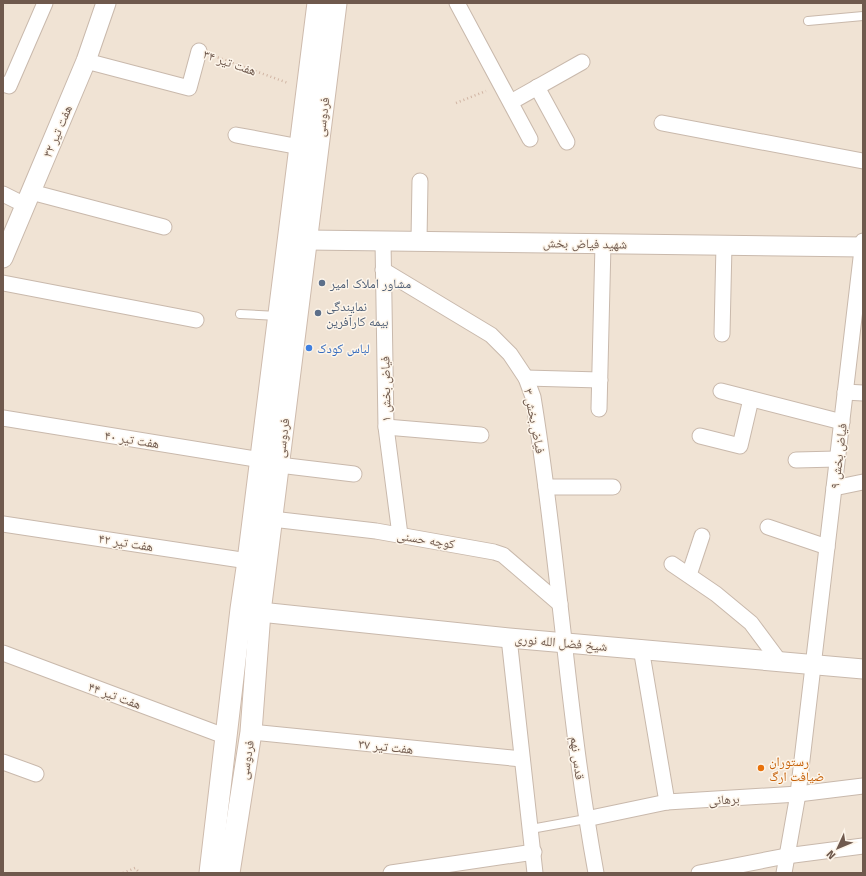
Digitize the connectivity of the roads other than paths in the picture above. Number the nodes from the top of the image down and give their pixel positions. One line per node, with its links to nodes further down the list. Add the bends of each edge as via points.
1 (45, 3): 11 (street, via 9,86)
2 (106, 3): 9 (street, هفت تیر ۳۲)
3 (318, 3): 18 (main road, فردوسی)
4 (336, 3): 24 (main road, فردوسی)
5 (457, 3): 13 (street)
6 (863, 16): 7 (lane)
7 (808, 21)
8 (198, 51): 9 (street, هفت تیر ۳۴, via 189,88)
9 (86, 61): 22 (street, هفت تیر ۳۲)
10 (582, 62): 12 (street)
11 (3, 84)
12 (537, 88): 13 (street); 17 (street)
13 (511, 102): 16 (street)
14 (662, 123): 19 (street)
15 (236, 135): 18 (street)
16 (530, 139)
17 (566, 142)
18 (300, 147): 24 (main road, فردوسی)
19 (863, 161)
20 (420, 181): 25 (street)
21 (3, 194): 22 (street)
22 (28, 199): 23 (street); 30 (street, هفت تیر ۳۲)
23 (164, 226)
24 (298, 239): 26 (street, شهید فیاض بخش); 34 (main road, فردوسی); 52 (main road, فردوسی)
25 (419, 240): 26 (street, شهید فیاض بخش); 27 (street, شهید فیاض بخش)
26 (383, 241): 31 (street, فیاض بخش ۱)
27 (603, 244): 28 (street, شهید فیاض بخش); 39 (street)
28 (724, 245): 29 (street, شهید فیاض بخش); 37 (street)
29 (863, 245): 36 (street, فیاض بخش ۹)
30 (3, 258)
31 (383, 270): 38 (street, فیاض بخش ۳, via 491,335 510,354); 47 (street, فیاض بخش ۱)
32 (3, 284): 35 (street)
33 (240, 314): 34 (lane)
34 (279, 316): 52 (main road, فردوسی)
35 (196, 320)
36 (858, 332): 41 (street, فیاض بخش ۹)
37 (722, 334)
38 (526, 378): 39 (street); 55 (street, فیاض بخش ۳, via 533,397)
39 (600, 380): 44 (street)
40 (721, 391): 43 (street)
41 (845, 392): 42 (street); 46 (street, فیاض بخش ۹)
42 (863, 393)
43 (751, 399): 46 (street); 49 (street, via 740,446)
44 (599, 409)
45 (3, 418): 52 (street, هفت تیر ۴۰)
46 (842, 422): 51 (street, فیاض بخش ۹)
47 (386, 427): 48 (street); 61 (street, فیاض بخش ۱)
48 (481, 435)
49 (700, 436)
50 (796, 460): 51 (street)
51 (837, 460): 57 (street, فیاض بخش ۹)
52 (270, 462): 53 (street, هفت تیر ۴۰); 58 (main road, فردوسی); 64 (main road, فردوسی)
53 (354, 474)
54 (863, 482): 57 (street)
55 (546, 487): 56 (street); 67 (street, فیاض بخش ۳)
56 (613, 487)
57 (834, 488): 63 (street, فیاض بخش ۹)
58 (272, 520): 61 (street, کوچه حسنی); 68 (main road, فردوسی)
59 (3, 524): 64 (street, هفت تیر ۴۲)
60 (768, 527): 63 (street)
61 (400, 535): 67 (street, کوچه حسنی, via 484,549 503,555)
62 (702, 536): 66 (street)
63 (827, 547): 74 (street, فیاض بخش ۹)
64 (248, 561): 68 (main road, فردوسی)
65 (672, 564): 66 (street)
66 (689, 575): 73 (street, via 751,623)
67 (560, 604): 70 (street, فیاض بخش ۳)
68 (250, 610): 69 (street, شیخ فضل الله نوری); 76 (main road, فردوسی); 77 (main road, فردوسی)
69 (510, 638): 70 (street, شیخ فضل الله نوری); 78 (street)
70 (563, 643): 71 (street, شیخ فضل الله نوری); 84 (street, قدس نهم)
71 (641, 648): 73 (street, شیخ فضل الله نوری); 83 (street)
72 (3, 653): 77 (street, هفت تیر ۴۴)
73 (780, 662): 74 (street, شیخ فضل الله نوری)
74 (813, 665): 75 (street, شیخ فضل الله نوری); 82 (street, فیاض بخش ۹)
75 (863, 669)
76 (250, 732): 78 (street, هفت تیر ۳۷); 90 (main road, فردوسی)
77 (227, 737): 89 (main road, فردوسی)
78 (522, 759): 85 (street)
79 (3, 762): 80 (street)
80 (36, 774)
81 (863, 786): 82 (street, برهانی)
82 (798, 794): 83 (street, برهانی); 88 (street, فیاض بخش ۹)
83 (667, 802): 84 (street, برهانی)
84 (586, 819): 85 (lane); 93 (street, قدس نهم)
85 (531, 829): 87 (street)
86 (863, 846): 88 (street)
87 (534, 852): 91 (street); 92 (street)
88 (786, 856): 94 (street); 95 (street, فیاض بخش ۹)
89 (210, 873)
90 (229, 873)
91 (391, 873)
92 (535, 873)
93 (596, 873)
94 (699, 873)
95 (784, 873)

